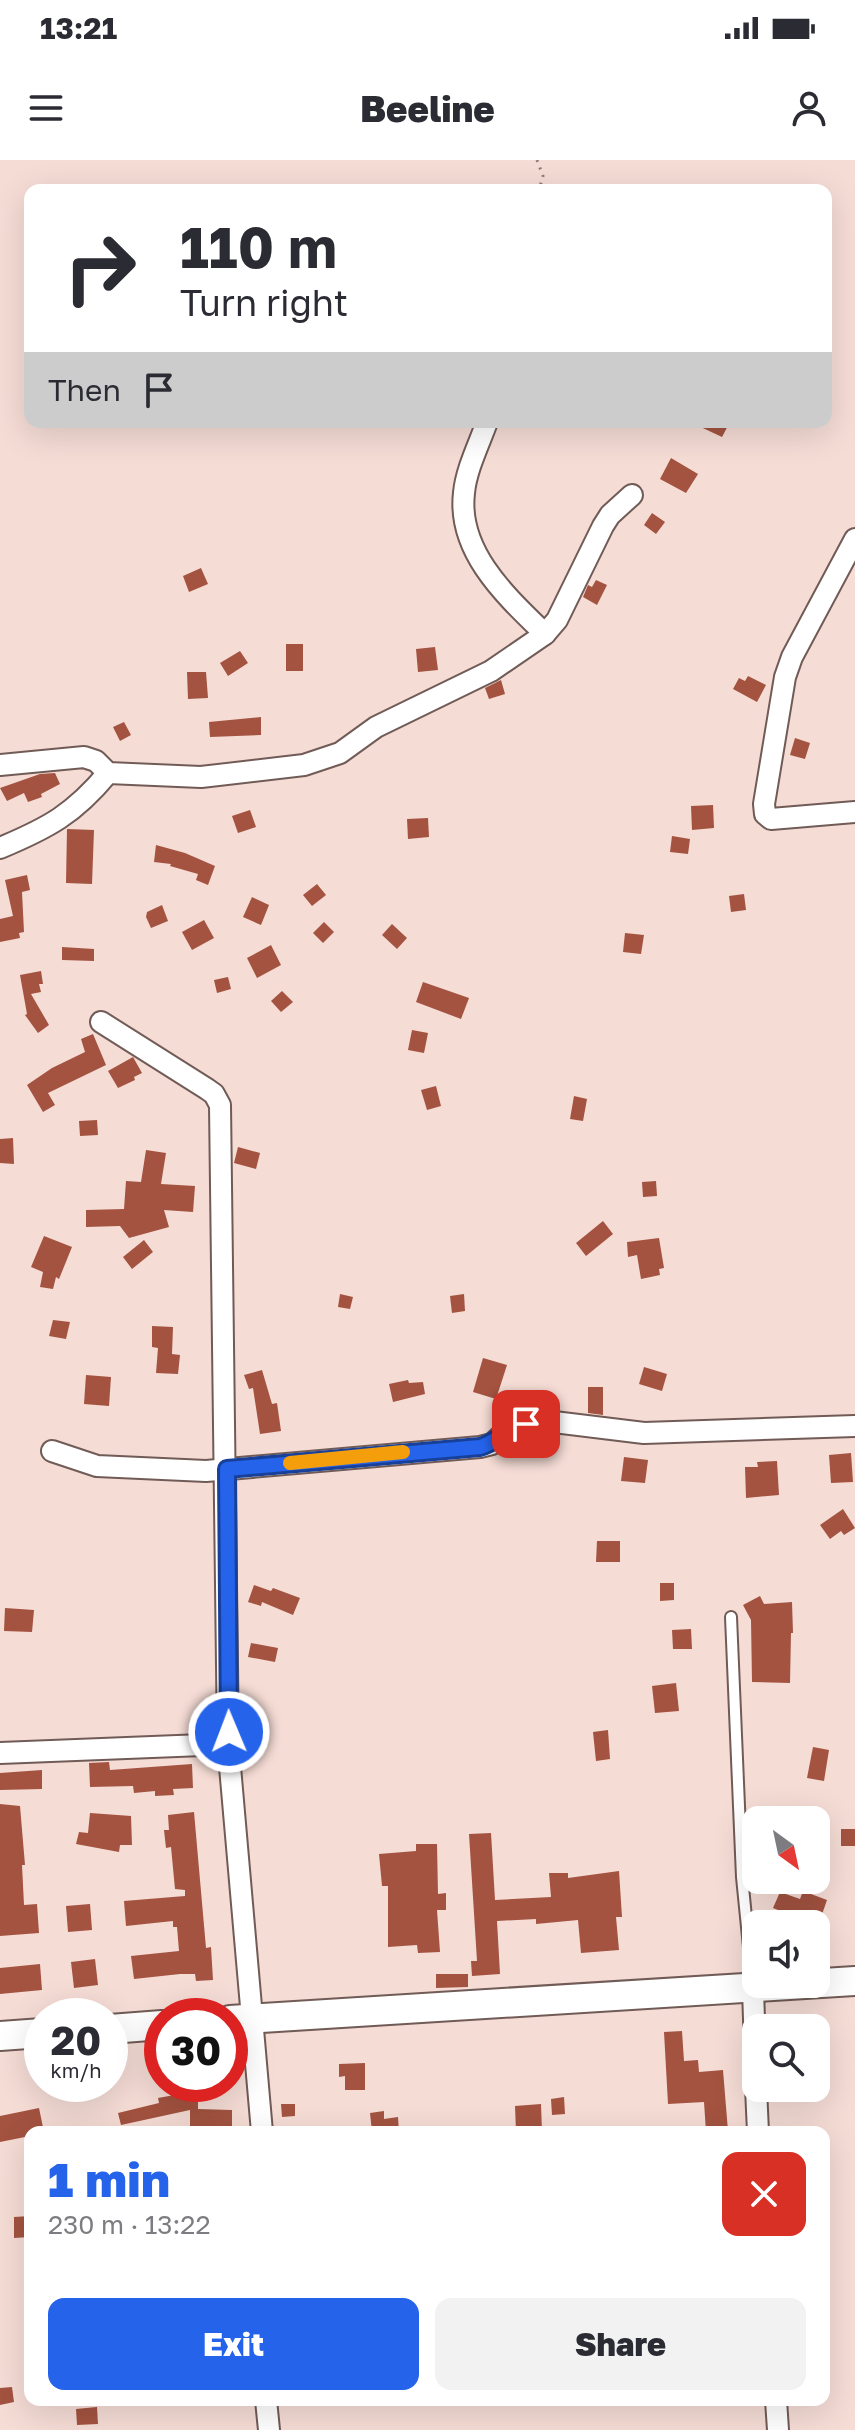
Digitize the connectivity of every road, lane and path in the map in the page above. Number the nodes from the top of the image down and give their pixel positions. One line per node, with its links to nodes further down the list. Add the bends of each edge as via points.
1 (537, 160): 2 (path)
2 (541, 184)
3 (485, 428): 6 (street, via 464,488 470,537 500,591)
4 (632, 495): 6 (street, via 603,526)
5 (855, 539): 9 (street, via 785,677 764,804 771,819)
6 (545, 634): 8 (street, via 491,671 376,727 325,760 201,777)
7 (0, 765): 8 (street, via 84,757)
8 (108, 773): 10 (street, via 57,822)
9 (855, 812)
10 (0, 848)
11 (101, 1022): 14 (street, via 207,1089 220,1105)
12 (855, 1426): 14 (street, via 644,1433 554,1422 508,1429 480,1447)
13 (52, 1451): 14 (street, via 97,1466)
14 (227, 1469): 16 (street)
15 (731, 1617): 18 (lane)
16 (228, 1744): 17 (street); 22 (street)
17 (0, 1753)
18 (745, 1910)
19 (854, 1979): 20 (main road)
20 (830, 1981)
21 (742, 1990): 23 (main road)
22 (240, 1998)
23 (248, 2020)
24 (24, 2034): 25 (main road)
25 (0, 2036)
26 (248, 2057): 28 (street)
27 (757, 2102): 29 (street)
28 (261, 2126)
29 (758, 2126)
30 (267, 2406): 32 (street)
31 (776, 2406): 33 (street)
32 (269, 2430)
33 (778, 2430)

